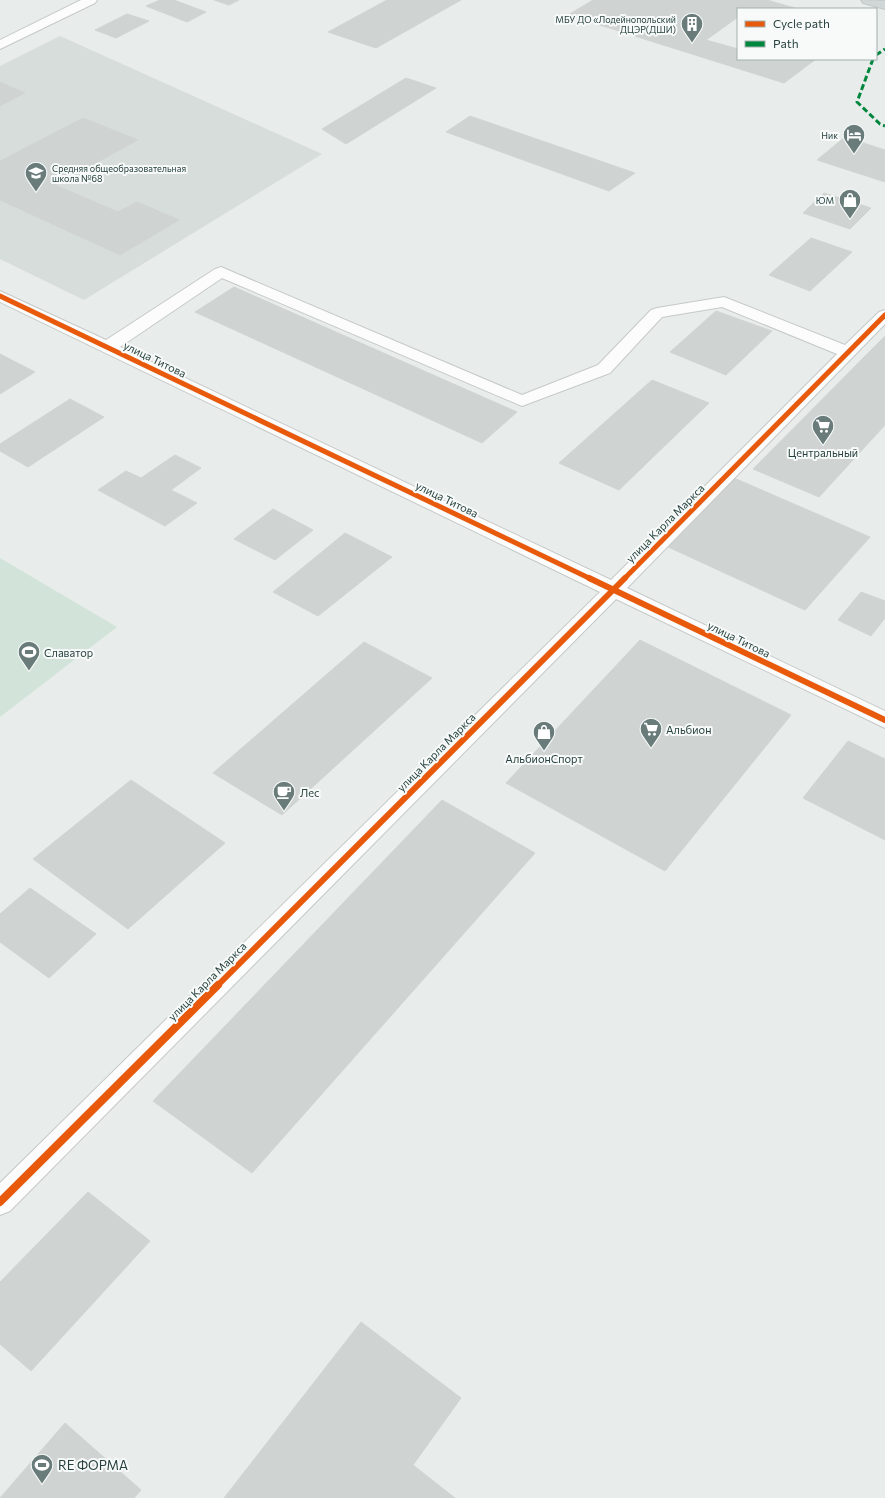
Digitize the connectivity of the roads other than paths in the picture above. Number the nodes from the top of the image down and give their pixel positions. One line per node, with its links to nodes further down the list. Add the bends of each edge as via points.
1 (91, 0): 4 (street)
2 (867, 0): 3 (main road)
3 (885, 5)
4 (0, 45)
5 (0, 296): 7 (street, улица Титова)
6 (885, 315): 8 (street, улица Карла Маркса)
7 (108, 347): 8 (street, via 221,272 522,401 604,369 657,313 724,302); 9 (street, улица Титова)
8 (847, 352): 9 (street, улица Карла Маркса)
9 (613, 590): 10 (street, улица Титова); 11 (street, улица Карла Маркса)
10 (885, 720)
11 (0, 1202)

